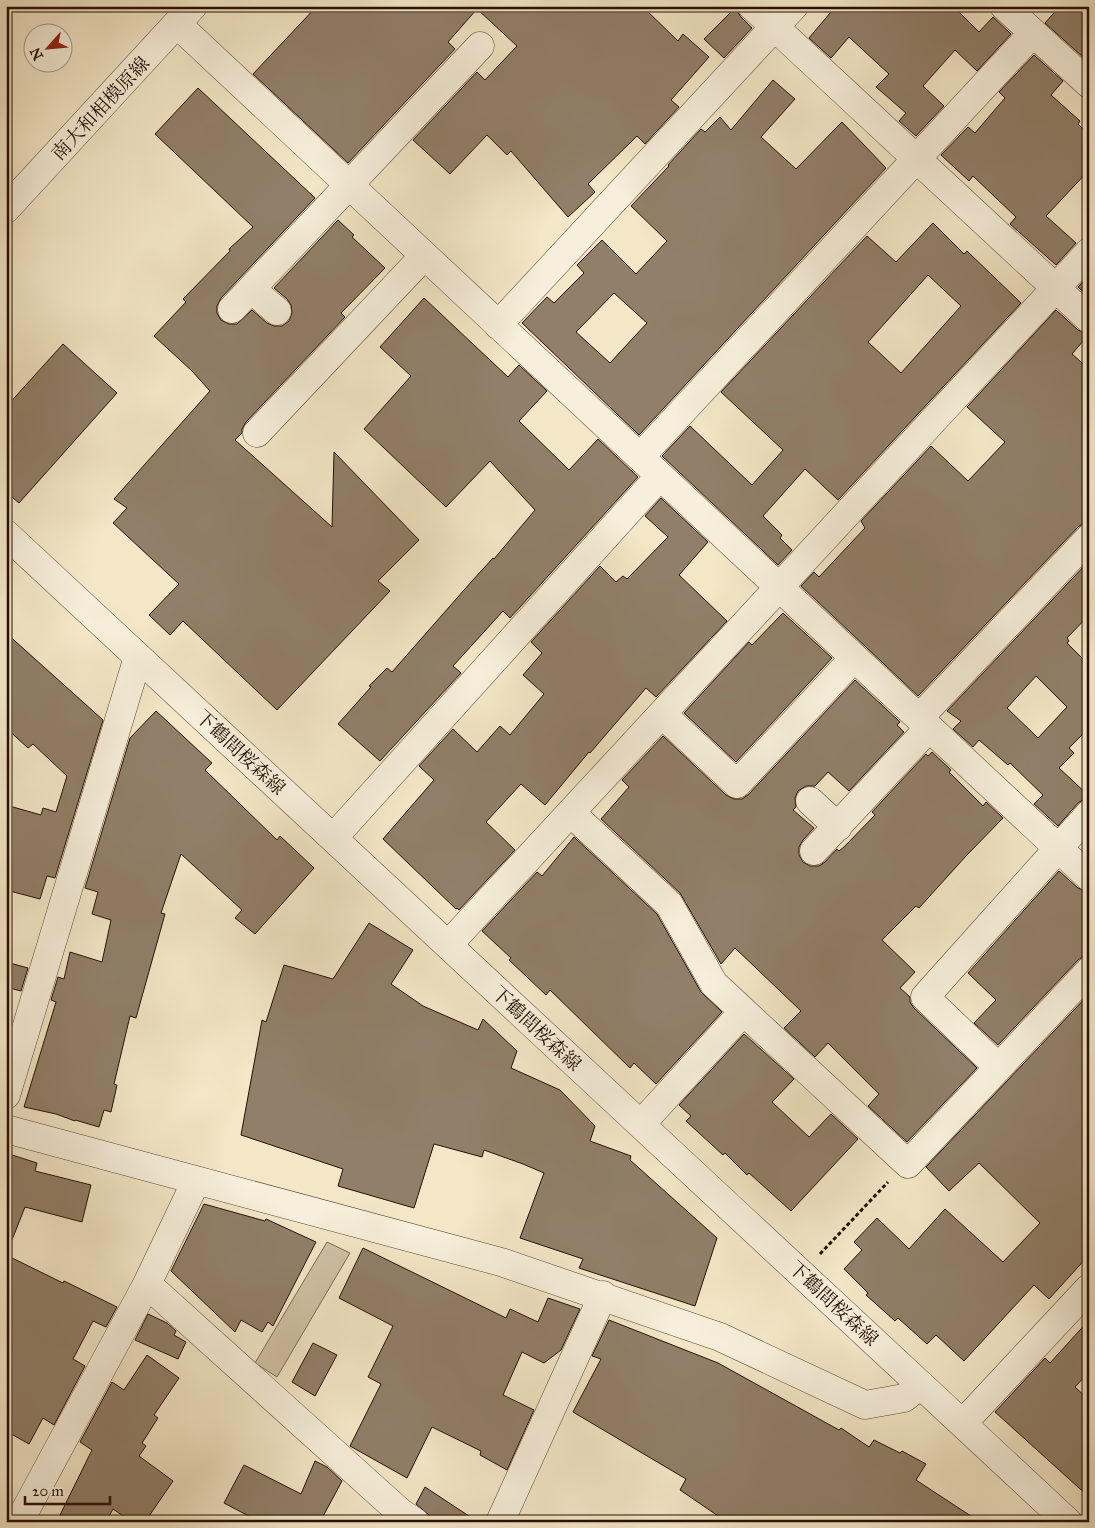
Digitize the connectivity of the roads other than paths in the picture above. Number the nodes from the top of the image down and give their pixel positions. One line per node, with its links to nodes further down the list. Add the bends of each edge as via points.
1 (752, 6): 5 (street)
2 (794, 6): 5 (street)
3 (1004, 6): 6 (street)
4 (185, 15): 10 (street); 11 (street, 南大和相模原線)
5 (775, 27): 9 (street); 19 (street)
6 (1033, 33): 8 (street); 9 (street)
7 (480, 46): 10 (street)
8 (1089, 84)
9 (916, 159): 14 (street); 21 (street)
10 (349, 185): 13 (street); 15 (street)
11 (6, 209)
12 (1089, 252): 14 (street)
13 (424, 256): 19 (street); 20 (street)
14 (1056, 288): 18 (street); 25 (street)
15 (251, 289): 16 (street); 17 (street)
16 (232, 308)
17 (277, 312)
18 (1089, 319)
19 (498, 324): 21 (street)
20 (257, 433)
21 (640, 457): 22 (street)
22 (660, 476): 25 (street); 34 (street)
23 (6, 534): 26 (street, 下鶴間桜森線)
24 (1089, 538): 29 (street)
25 (779, 588): 27 (street); 28 (street)
26 (138, 657): 34 (street, 下鶴間桜森線); 42 (street)
27 (854, 658): 28 (street, via 737,784); 29 (street)
28 (662, 714): 31 (street)
29 (924, 723): 33 (street); 35 (street)
30 (810, 801): 33 (street)
31 (571, 813): 38 (street); 40 (street, via 669,904 714,984)
32 (1089, 814): 35 (street)
33 (838, 827): 36 (street)
34 (333, 838): 38 (street, 下鶴間桜森線)
35 (1057, 848): 37 (street); 41 (street, via 925,997)
36 (814, 851)
37 (1089, 877)
38 (448, 945): 43 (street, 下鶴間桜森線)
39 (1089, 972): 41 (street)
40 (743, 1012): 41 (street, via 908,1164); 43 (street)
41 (998, 1068)
42 (6, 1095)
43 (641, 1124): 49 (street, 下鶴間桜森線)
44 (6, 1128): 45 (street)
45 (196, 1180): 46 (street); 48 (street, via 501,1262)
46 (147, 1284): 51 (street); 52 (street)
47 (1089, 1288): 50 (street)
48 (603, 1295): 49 (street, via 720,1336 866,1405 904,1398); 53 (street)
49 (922, 1385): 50 (street, 下鶴間桜森線)
50 (963, 1423): 54 (street, 下鶴間桜森線)
51 (19, 1522)
52 (415, 1522)
53 (500, 1522)
54 (1068, 1522)

